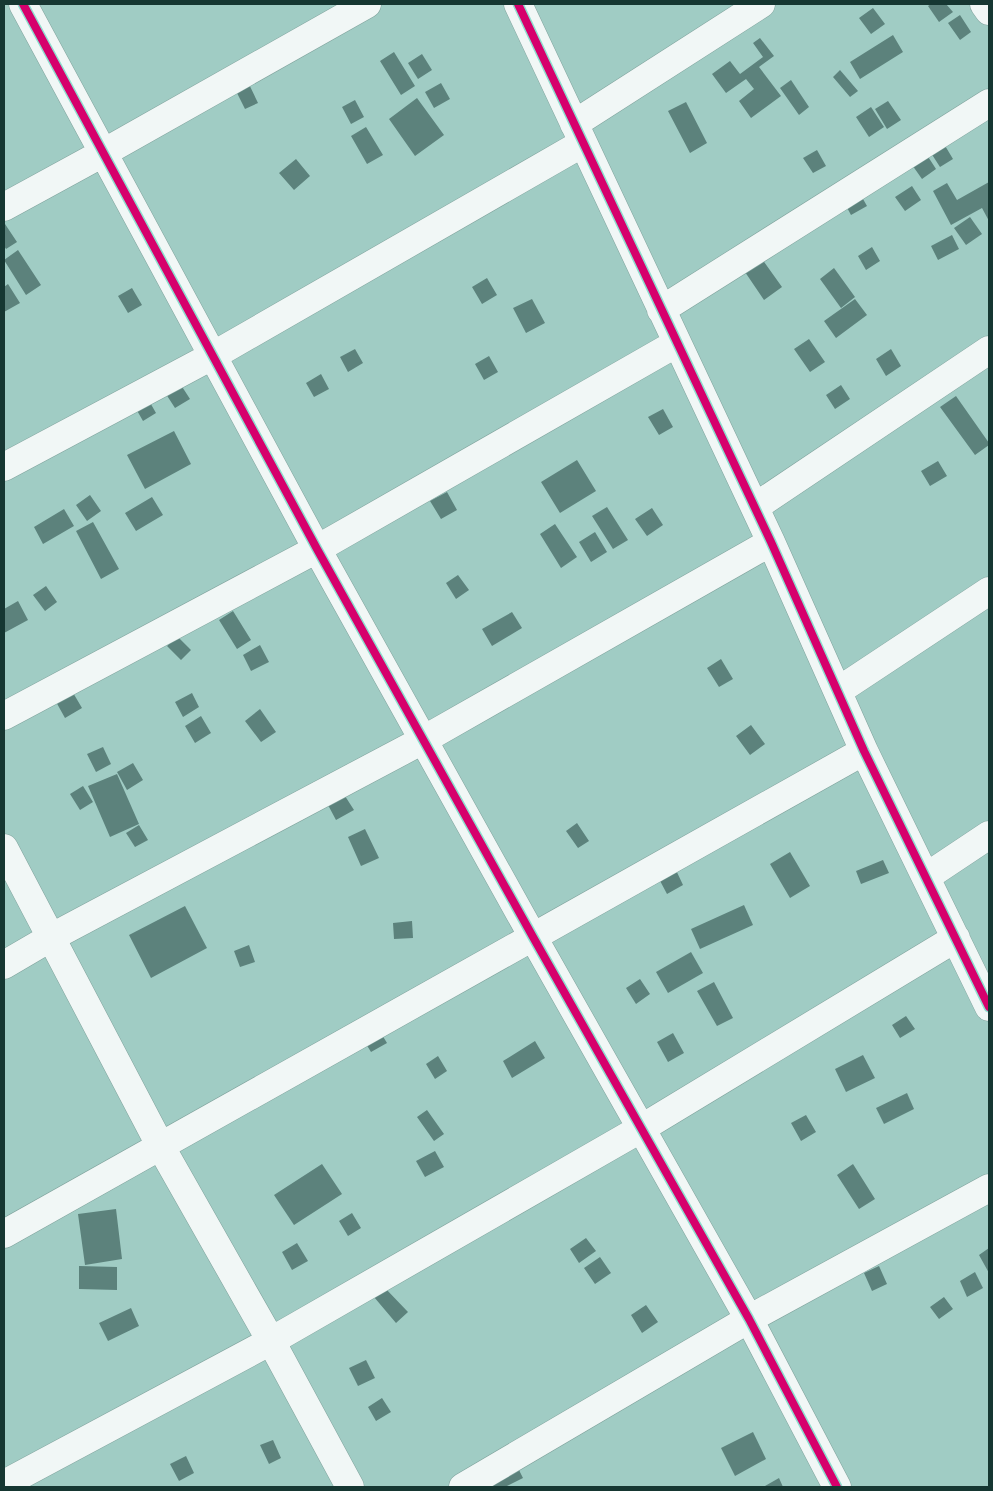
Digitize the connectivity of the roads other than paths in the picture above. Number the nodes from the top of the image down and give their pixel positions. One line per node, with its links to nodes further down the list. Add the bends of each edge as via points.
1 (23, 4): 9 (street)
2 (367, 4): 9 (street)
3 (518, 4): 8 (street)
4 (761, 4): 8 (street)
5 (984, 4): 6 (street)
6 (989, 11)
7 (989, 103): 11 (street)
8 (579, 134): 11 (street); 14 (street)
9 (103, 153): 10 (street); 14 (street)
10 (4, 207)
11 (661, 310): 12 (street)
12 (677, 343): 16 (street); 18 (street)
13 (989, 350): 16 (street)
14 (214, 355): 15 (street); 18 (street)
15 (4, 467)
16 (755, 508): 17 (street)
17 (771, 542): 20 (street); 22 (street)
18 (318, 549): 21 (street); 22 (street)
19 (989, 591): 20 (street)
20 (838, 691): 23 (street)
21 (4, 716)
22 (423, 740): 27 (street); 28 (street)
23 (864, 751): 26 (street); 28 (street)
24 (989, 835): 26 (street)
25 (4, 848): 27 (street)
26 (926, 877): 29 (street)
27 (50, 938): 30 (street); 33 (street)
28 (533, 938): 32 (street); 33 (street)
29 (956, 938): 31 (street); 32 (street)
30 (4, 965)
31 (989, 1007)
32 (642, 1128): 36 (street); 37 (street)
33 (161, 1147): 35 (street); 37 (street)
34 (989, 1188): 36 (street)
35 (4, 1234)
36 (749, 1319): 40 (street); 41 (street)
37 (271, 1341): 38 (street); 39 (street)
38 (4, 1484)
39 (350, 1487)
40 (463, 1487)
41 (837, 1487)

